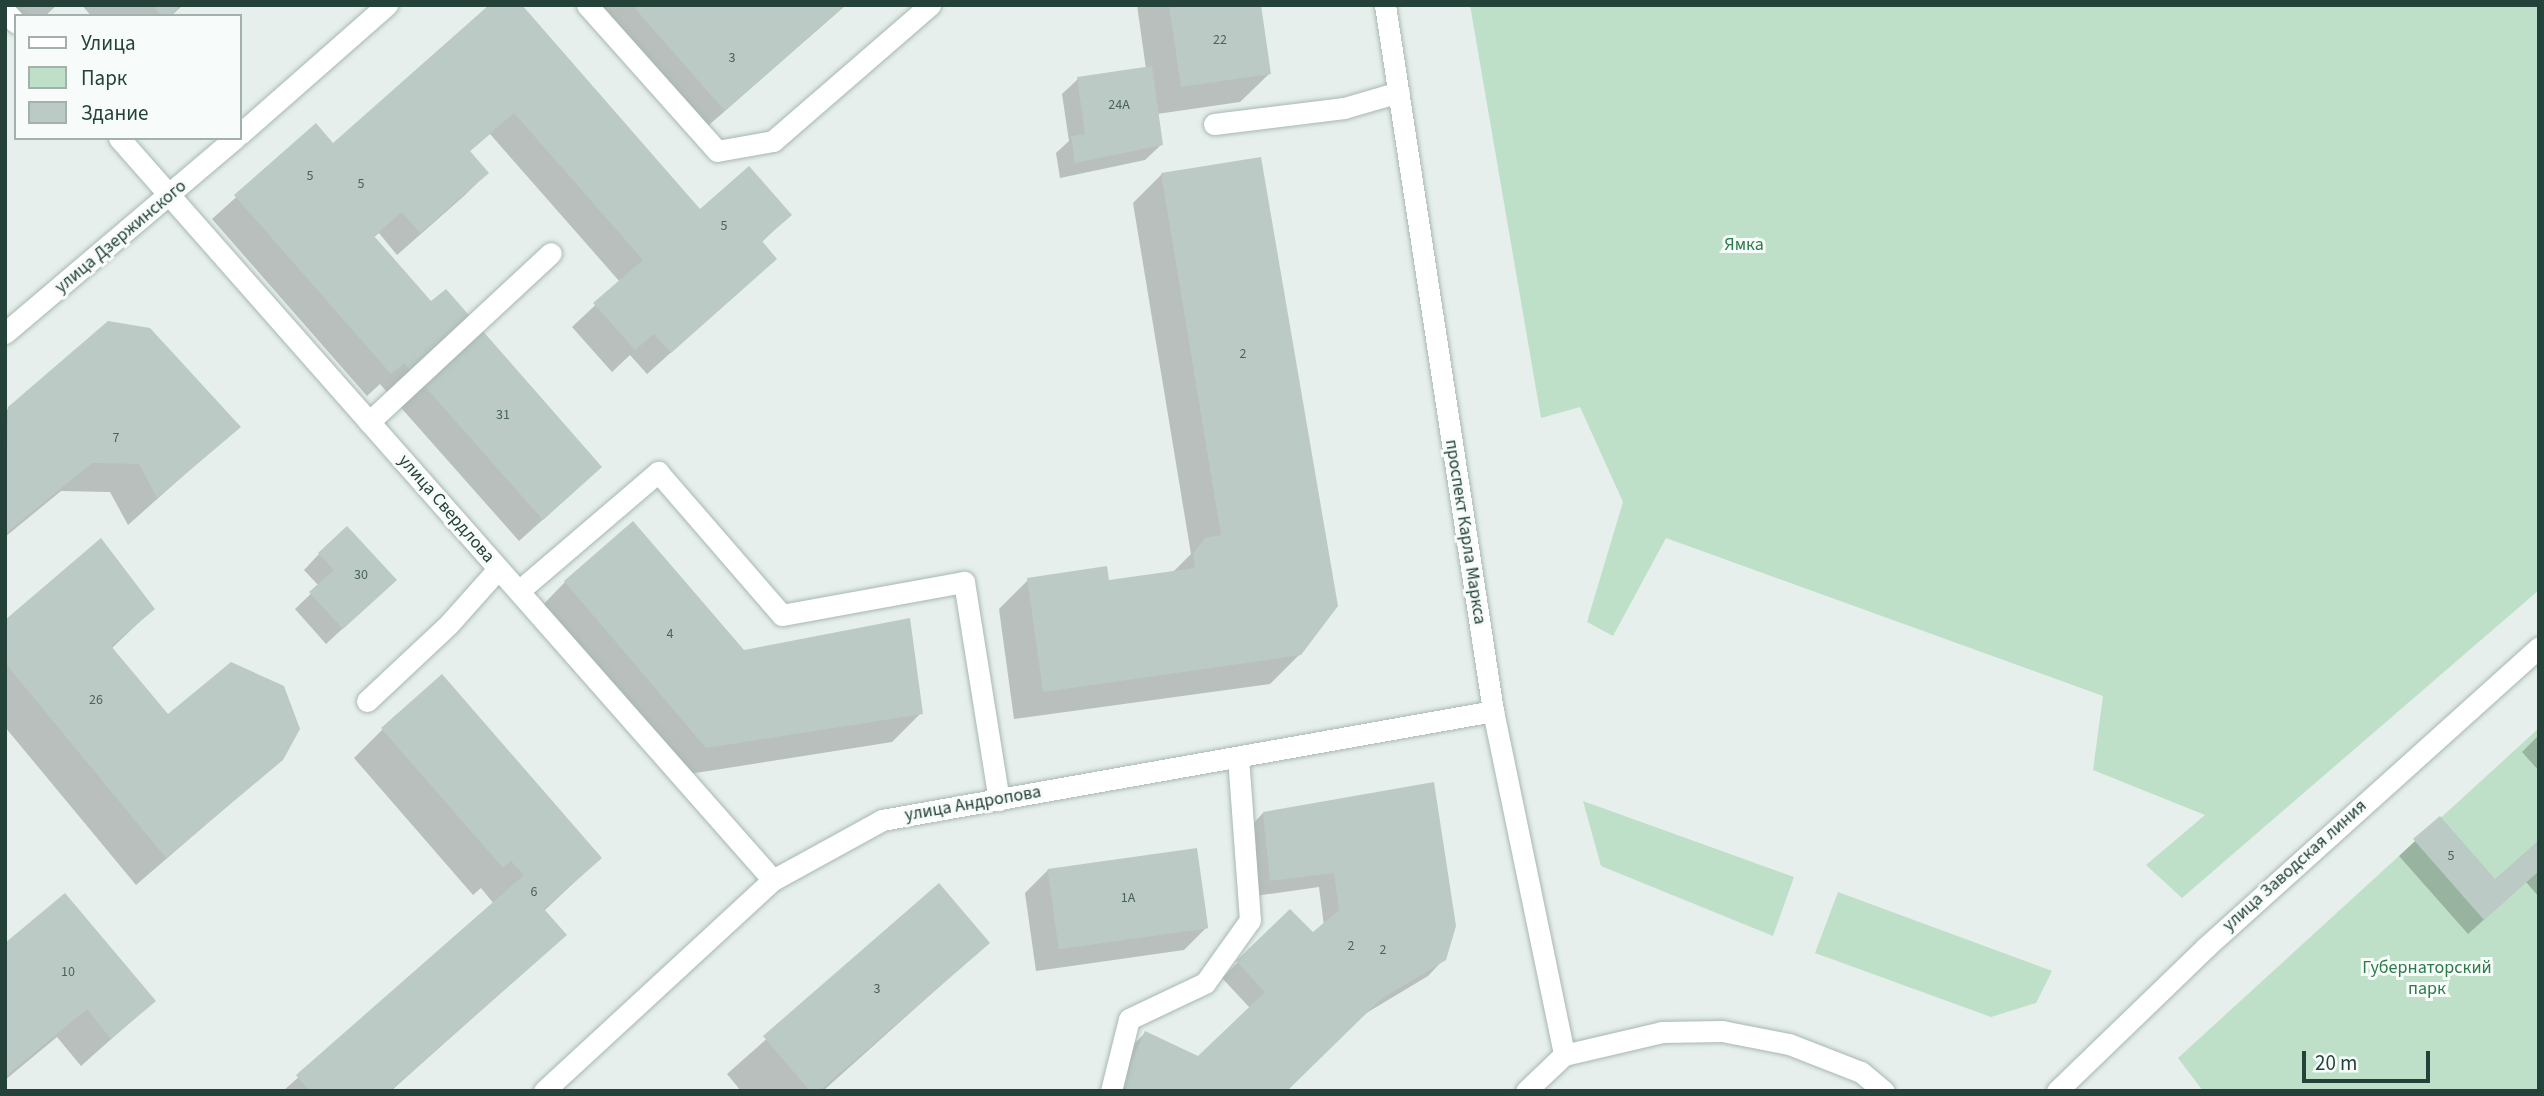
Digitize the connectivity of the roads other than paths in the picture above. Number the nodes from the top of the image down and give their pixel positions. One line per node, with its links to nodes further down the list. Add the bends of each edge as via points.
1 (387, 5): 7 (street)
2 (587, 5): 3 (street, via 717,151 773,141)
3 (930, 5)
4 (1385, 5): 5 (street, проспект Карла Маркса)
5 (1399, 92): 6 (street, via 1344,107); 18 (street, проспект Карла Маркса)
6 (1214, 124)
7 (242, 132)
8 (121, 140): 10 (street, улица Свердлова)
9 (233, 140): 10 (street, улица Дзержинского)
10 (171, 196): 12 (street, улица Дзержинского); 13 (street, улица Свердлова)
11 (551, 253): 13 (street)
12 (5, 333)
13 (369, 422): 14 (street, улица Свердлова)
14 (498, 569): 15 (street, улица Свердлова); 17 (street, via 449,624)
15 (520, 590): 20 (street, via 658,472 782,615 964,582); 21 (street, улица Свердлова)
16 (2539, 648): 27 (street, улица Заводская линия, via 2206,947)
17 (367, 701)
18 (1493, 711): 19 (street, улица Андропова); 22 (street, проспект Карла Маркса)
19 (1238, 757): 20 (street, улица Андропова); 24 (street, via 1250,920 1205,983 1129,1019)
20 (999, 800): 21 (street, улица Андропова, via 882,820)
21 (773, 880): 23 (street, улица Андропова)
22 (1564, 1055): 25 (street); 26 (street, via 1662,1032 1722,1031 1789,1044 1861,1072)
23 (544, 1091)
24 (1111, 1091)
25 (1526, 1091)
26 (1884, 1091)
27 (2057, 1091)

